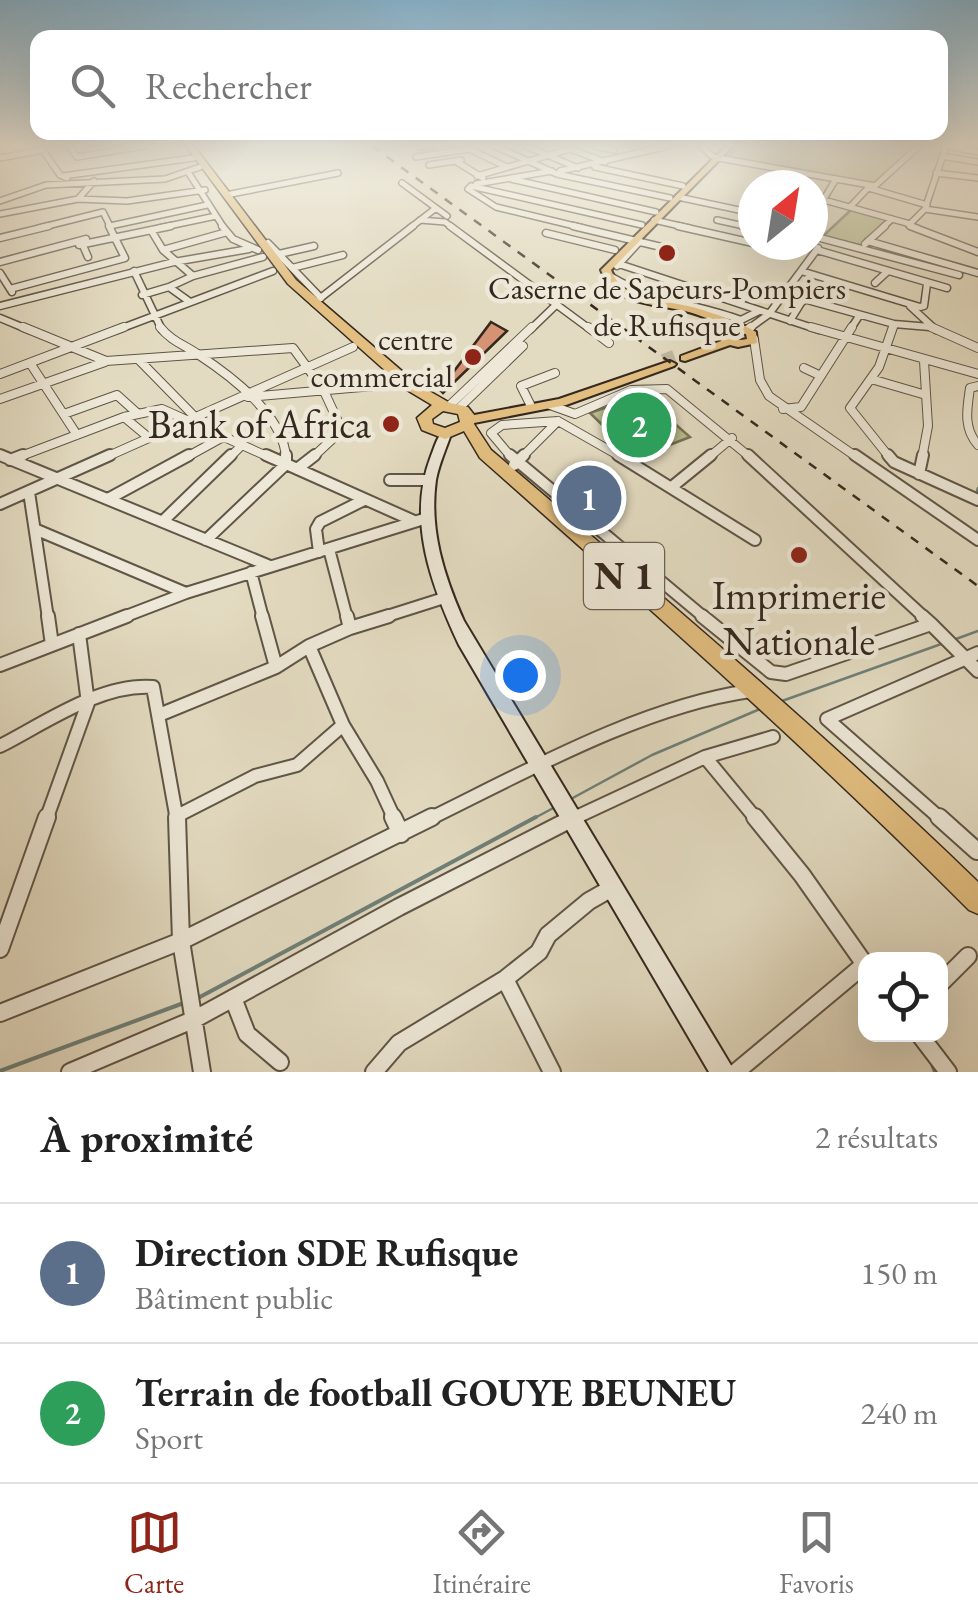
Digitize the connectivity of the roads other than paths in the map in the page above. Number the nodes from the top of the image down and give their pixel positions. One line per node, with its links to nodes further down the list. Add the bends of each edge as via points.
1 (81, 196): 17 (street)
2 (162, 196): 17 (street)
3 (206, 196): 21 (street)
4 (219, 196): 61 (highway)
5 (227, 196): 93 (highway, via 279,266)
6 (419, 196): 23 (street)
7 (479, 196): 34 (street, via 496,207)
8 (516, 196): 19 (street)
9 (563, 196): 19 (street)
10 (585, 196): 15 (street)
11 (664, 196): 16 (street)
12 (860, 196): 20 (street)
13 (895, 196): 22 (street)
14 (929, 196): 22 (street)
15 (593, 198): 26 (street); 32 (street)
16 (674, 198): 25 (street); 32 (main road)
17 (78, 199): 28 (street)
18 (828, 201): 20 (street)
19 (552, 204): 24 (street)
20 (852, 204): 35 (street)
21 (208, 205): 29 (street); 30 (street)
22 (926, 207): 33 (street); 40 (street)
23 (436, 208): 31 (street); 37 (street)
24 (567, 208): 26 (street); 34 (street)
25 (728, 208): 27 (street); 38 (street)
26 (578, 210): 41 (street)
27 (738, 210)
28 (0, 214)
29 (162, 215): 39 (street); 43 (street)
30 (216, 216): 39 (street); 47 (street)
31 (447, 216)
32 (655, 216): 41 (main road); 48 (street); 53 (main road)
33 (977, 217): 45 (street)
34 (553, 218): 53 (street)
35 (892, 218): 40 (street); 55 (street)
36 (76, 219): 43 (street, via 103,212); 44 (street); 56 (street)
37 (420, 220): 80 (street); 99 (street, via 445,222)
38 (716, 220): 42 (street); 48 (street)
39 (188, 222): 46 (street)
40 (910, 224): 64 (street)
41 (642, 225): 53 (main road)
42 (738, 225)
43 (110, 226): 50 (street)
44 (38, 228): 51 (street); 58 (street)
45 (968, 228)
46 (151, 230): 50 (street); 60 (street)
47 (227, 232): 60 (street); 61 (street)
48 (706, 232): 52 (street)
49 (546, 233): 62 (street)
50 (116, 237): 56 (street); 87 (street, via 124,260)
51 (0, 238)
52 (738, 239)
53 (634, 240): 62 (main road); 63 (street); 71 (street); 83 (main road, via 608,265)
54 (828, 240): 59 (street)
55 (868, 241): 59 (street); 79 (street)
56 (85, 242): 58 (street); 67 (street)
57 (314, 246): 66 (street)
58 (54, 248): 69 (street)
59 (860, 248): 81 (street)
60 (163, 250): 70 (street)
61 (259, 250): 66 (street); 70 (street); 75 (highway); 82 (street)
62 (615, 250): 110 (main road, via 599,268 612,291 689,314)
63 (674, 250)
64 (978, 252)
65 (828, 253): 76 (street)
66 (279, 254): 72 (street)
67 (88, 258)
68 (809, 260): 73 (street)
69 (0, 262)
70 (174, 262): 74 (street); 82 (street)
71 (618, 264): 78 (street); 83 (street)
72 (292, 268): 80 (street, via 340,256); 93 (street)
73 (801, 270): 84 (street); 90 (street)
74 (134, 271): 91 (street); 95 (street)
75 (273, 271): 96 (street); 112 (highway)
76 (888, 271): 85 (street); 86 (street)
77 (0, 272): 87 (street)
78 (656, 273): 92 (street); 100 (street)
79 (978, 273)
80 (353, 274): 93 (street)
81 (959, 275)
82 (193, 276): 88 (street)
83 (610, 278): 92 (street); 108 (main road, via 636,298 693,310)
84 (829, 280): 94 (street); 97 (street)
85 (875, 283)
86 (927, 284): 89 (street); 97 (street, via 924,306)
87 (5, 285): 95 (street)
88 (168, 287): 91 (street); 96 (street)
89 (947, 288)
90 (782, 293): 94 (street); 101 (street)
91 (142, 295): 102 (street)
92 (652, 296): 100 (street, via 741,320)
93 (317, 300): 141 (highway, via 412,387)
94 (808, 300): 103 (street); 105 (street)
95 (17, 302): 98 (street)
96 (190, 302): 102 (street)
97 (910, 305): 107 (street)
98 (0, 306)
99 (560, 306): 111 (street); 141 (street)
100 (759, 311): 101 (street)
101 (769, 314): 105 (street); 108 (street)
102 (155, 316): 114 (street); 116 (street, via 166,336)
103 (858, 316): 106 (street); 109 (street)
104 (0, 318): 114 (street)
105 (790, 321): 109 (street)
106 (894, 324): 107 (street); 115 (street)
107 (930, 327): 113 (street)
108 (746, 332): 110 (main road); 110 (main road, via 723,328); 122 (street)
109 (844, 338): 115 (street); 128 (street)
110 (726, 339): 117 (main road); 122 (street)
111 (609, 344)
112 (353, 348): 123 (street); 131 (highway)
113 (978, 348)
114 (68, 349): 118 (street); 121 (street)
115 (886, 351): 119 (street); 129 (street)
116 (199, 355): 120 (street); 123 (street, via 290,348); 135 (street)
117 (674, 359): 137 (main road); 138 (main road)
118 (106, 361): 120 (street); 130 (street)
119 (924, 361): 125 (street); 134 (street)
120 (140, 362): 146 (street)
121 (30, 363): 127 (street); 130 (street)
122 (756, 364): 139 (street, via 764,390)
123 (305, 368): 133 (street); 135 (street)
124 (804, 368): 128 (street)
125 (976, 372)
126 (554, 373): 137 (street, via 521,386)
127 (0, 374)
128 (821, 376): 139 (street, via 801,407)
129 (872, 379): 134 (street); 161 (street, via 850,408 894,462)
130 (44, 384): 136 (street); 142 (street)
131 (396, 384): 133 (street); 144 (highway)
132 (978, 386): 140 (street, via 970,388)
133 (323, 388): 135 (street); 160 (street, via 340,435)
134 (926, 395): 161 (street)
135 (245, 396): 146 (street); 158 (street, via 283,436)
136 (0, 399)
137 (530, 404): 141 (main road)
138 (550, 405): 141 (main road); 152 (street, via 575,414 614,396 661,387)
139 (783, 409): 176 (street)
140 (972, 410): 153 (street, via 968,434)
141 (459, 412): 144 (highway); 148 (highway); 155 (highway)
142 (64, 414): 143 (street, via 117,395); 149 (street)
143 (137, 414): 145 (street); 146 (street, via 162,410)
144 (426, 414): 148 (highway, via 424,423)
145 (124, 417): 149 (street); 150 (street)
146 (190, 418): 150 (street); 151 (street)
147 (558, 421): 159 (street); 159 (street, via 493,430); 165 (street)
148 (442, 433): 155 (highway, N 1); 156 (street)
149 (76, 434): 157 (street)
150 (148, 437): 162 (street)
151 (223, 437): 154 (street); 167 (street)
152 (732, 438): 165 (street); 182 (street)
153 (978, 445)
154 (242, 446): 158 (street); 172 (street)
155 (485, 454): 159 (highway, N 1)
156 (436, 455): 164 (street)
157 (5, 458): 162 (street)
158 (286, 464): 160 (street); 174 (street)
159 (511, 467): 182 (street, via 771,672 786,674); 191 (highway, N 1)
160 (298, 469): 168 (street)
161 (919, 474): 169 (street)
162 (56, 479): 166 (street); 167 (street)
163 (390, 480): 164 (street)
164 (430, 480): 171 (street)
165 (673, 486): 175 (street)
166 (29, 492): 170 (street); 173 (street)
167 (108, 500): 172 (street)
168 (364, 500): 171 (street); 177 (street, via 317,526)
169 (978, 500)
170 (0, 504)
171 (421, 520): 177 (street); 181 (street)
172 (163, 521): 174 (street)
173 (37, 530): 180 (street); 185 (street)
174 (206, 540): 178 (street)
175 (755, 540)
176 (978, 540)
177 (324, 551): 178 (street); 183 (street)
178 (270, 566): 179 (street)
179 (251, 572): 180 (street); 189 (street)
180 (186, 593): 184 (street)
181 (444, 598): 183 (street); 198 (street)
182 (931, 624): 187 (street)
183 (350, 628): 186 (street)
184 (79, 634): 185 (street); 192 (street)
185 (52, 645): 188 (street)
186 (309, 646): 189 (street); 194 (street)
187 (968, 653): 190 (street); 199 (street, via 827,717)
188 (0, 666)
189 (276, 667): 193 (street)
190 (978, 671)
191 (759, 694): 195 (highway, N 1); 198 (street, via 702,698)
192 (88, 702): 193 (street, via 147,684); 196 (street); 208 (street)
193 (159, 715): 202 (street)
194 (343, 724): 202 (street, via 297,765 255,776); 203 (street)
195 (780, 728): 197 (street); 200 (highway, N 1)
196 (0, 746)
197 (705, 757): 201 (street); 209 (street)
198 (544, 773): 201 (street); 203 (street)
199 (907, 789): 200 (street); 204 (street)
200 (888, 810): 206 (highway, N 1)
201 (569, 814): 205 (street); 214 (street)
202 (176, 816): 207 (street)
203 (401, 834): 207 (street)
204 (976, 852)
205 (613, 888): 213 (street, via 589,900); 223 (street)
206 (978, 901)
207 (181, 941): 215 (street); 216 (street)
208 (0, 949)
209 (858, 955)
210 (968, 956): 212 (street)
211 (858, 971): 224 (street)
212 (948, 976)
213 (505, 979): 221 (street, via 399,1043); 222 (street)
214 (233, 998): 216 (street); 218 (street, via 246,1034)
215 (0, 1013)
216 (193, 1013): 219 (street); 220 (street)
217 (925, 1042): 225 (street)
218 (280, 1062)
219 (70, 1072)
220 (202, 1072)
221 (374, 1072)
222 (552, 1072)
223 (723, 1072)
224 (736, 1072)
225 (948, 1072)

